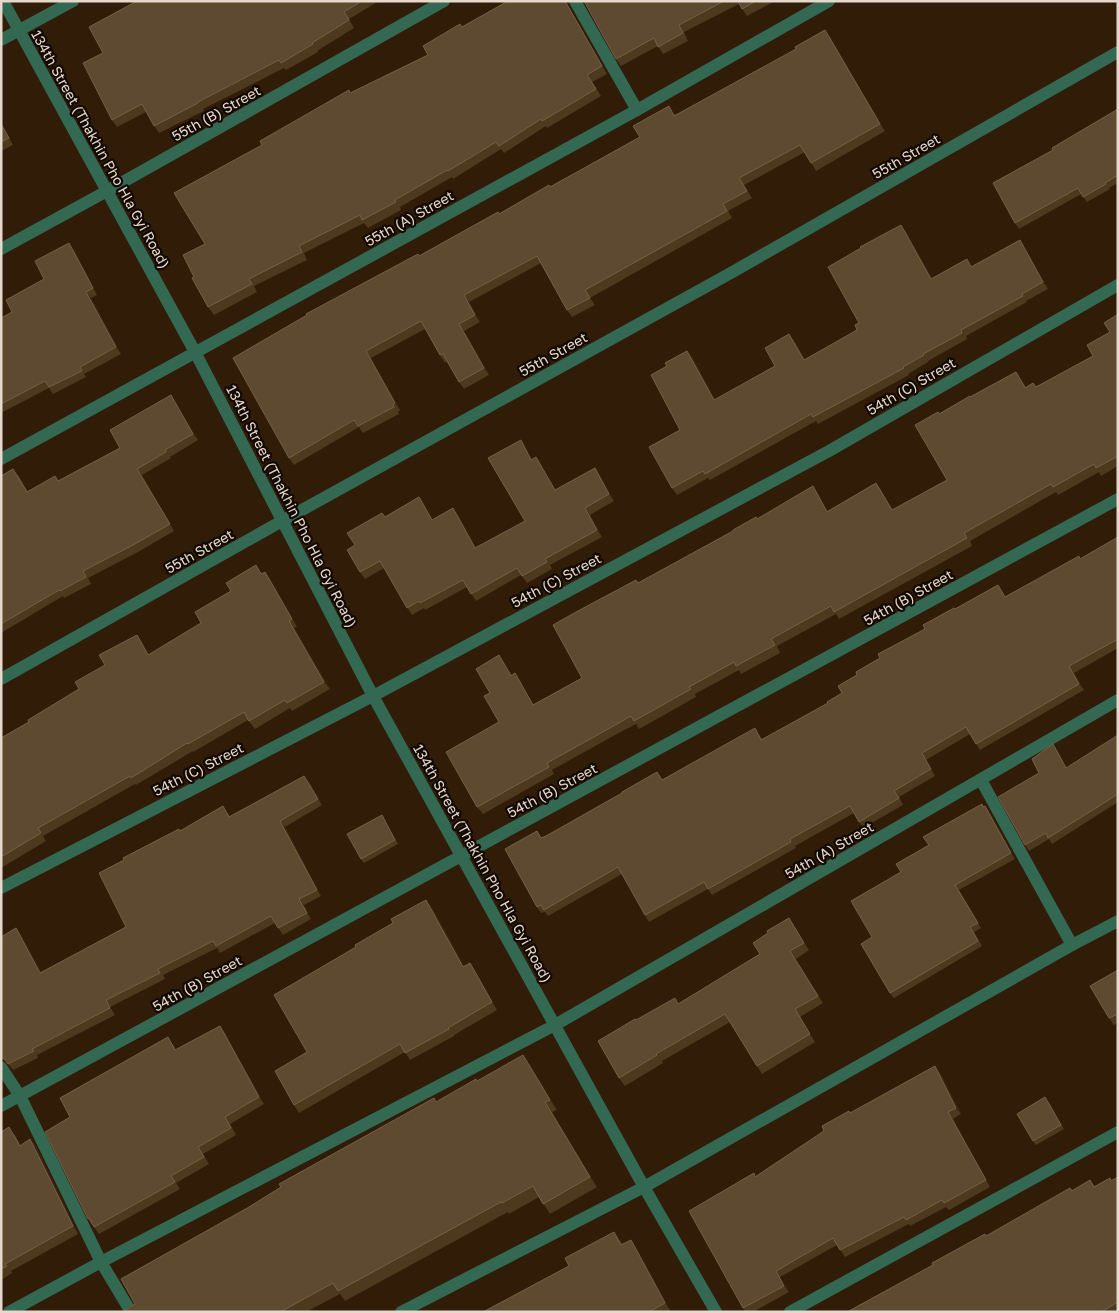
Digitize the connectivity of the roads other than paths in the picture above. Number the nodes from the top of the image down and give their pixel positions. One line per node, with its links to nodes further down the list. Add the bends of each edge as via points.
1 (2, 1): 6 (street, 134th Street (Thakhin Pho Hla Gyi Road))
2 (73, 1): 6 (street)
3 (444, 1): 10 (street, 55th (B) Street)
4 (575, 1): 9 (street)
5 (829, 1): 9 (street, 55th (A) Street)
6 (19, 30): 7 (street); 10 (street, 134th Street (Thakhin Pho Hla Gyi Road))
7 (1, 40)
8 (1118, 52): 16 (street, 55th Street, via 729,274)
9 (637, 110): 13 (street, 55th (A) Street)
10 (107, 191): 11 (street, 55th (B) Street); 13 (street, 134th Street (Thakhin Pho Hla Gyi Road))
11 (1, 249)
12 (1118, 285): 18 (street, 54th (C) Street, via 829,451)
13 (195, 352): 14 (street, 55th (A) Street); 16 (street, 134th Street (Thakhin Pho Hla Gyi Road))
14 (1, 459)
15 (1118, 499): 21 (street, 54th (B) Street)
16 (282, 521): 17 (street, 55th Street); 18 (street, 134th Street (Thakhin Pho Hla Gyi Road))
17 (1, 679)
18 (373, 696): 21 (street, 134th Street (Thakhin Pho Hla Gyi Road)); 22 (street, 54th (C) Street)
19 (1118, 700): 20 (street, 54th (A) Street)
20 (980, 780): 24 (street); 25 (street, 54th (A) Street)
21 (462, 856): 25 (street, 134th Street (Thakhin Pho Hla Gyi Road)); 27 (street, 54th (B) Street)
22 (1, 888)
23 (1118, 920): 24 (street)
24 (1072, 945): 30 (street)
25 (555, 1025): 30 (street, 134th Street (Thakhin Pho Hla Gyi Road)); 31 (street, 54th (A) Street)
26 (1, 1066): 27 (street)
27 (20, 1096): 28 (street, 54th (B) Street); 31 (street)
28 (1, 1106)
29 (1118, 1132): 36 (street)
30 (644, 1187): 34 (street); 35 (street, 134th Street (Thakhin Pho Hla Gyi Road))
31 (101, 1262): 32 (street, 54th (A) Street); 33 (street)
32 (9, 1312)
33 (131, 1312)
34 (402, 1312)
35 (716, 1312)
36 (790, 1312)

